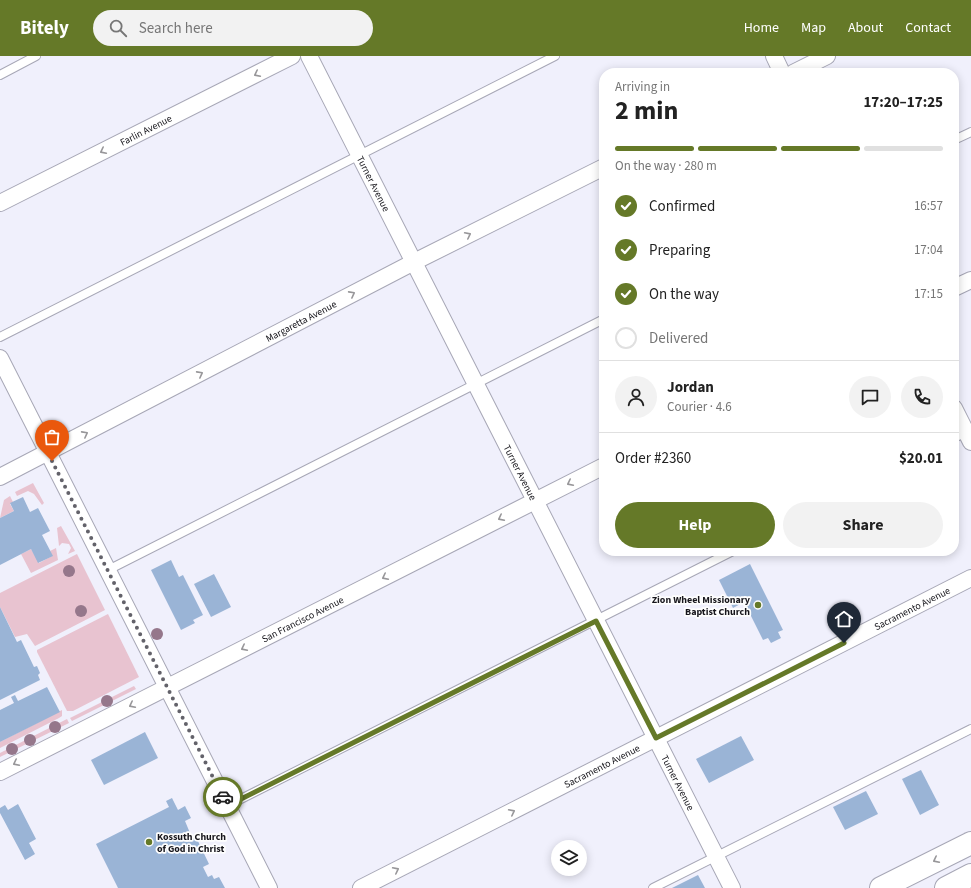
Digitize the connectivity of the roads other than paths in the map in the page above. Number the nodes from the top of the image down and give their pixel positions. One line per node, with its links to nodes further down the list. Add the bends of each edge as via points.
1 (36, 56): 9 (lane)
2 (292, 56): 14 (street, Farlin Avenue, one-way to 14)
3 (309, 56): 12 (street, Turner Avenue)
4 (555, 56): 12 (lane)
5 (774, 56): 7 (street)
6 (826, 56): 8 (street)
7 (780, 68)
8 (803, 68)
9 (0, 74)
10 (971, 132): 11 (lane)
11 (959, 138)
12 (359, 154): 15 (street, Turner Avenue); 19 (lane)
13 (599, 170): 15 (street, Margaretta Avenue, one-way to 13)
14 (0, 203)
15 (414, 262): 21 (street, Turner Avenue); 24 (street, Margaretta Avenue, one-way to 15)
16 (971, 280): 17 (street)
17 (959, 286)
18 (599, 322): 21 (lane)
19 (0, 337)
20 (0, 358): 24 (street)
21 (476, 384): 27 (street, Turner Avenue); 29 (lane)
22 (959, 420): 23 (street)
23 (966, 436)
24 (48, 453): 26 (street, Margaretta Avenue); 29 (street)
25 (599, 469): 27 (street, San Francisco Avenue, one-way to 27)
26 (0, 477)
27 (536, 501): 31 (street, Turner Avenue); 32 (street, San Francisco Avenue, one-way to 32)
28 (723, 556): 31 (lane)
29 (108, 570): 32 (street)
30 (971, 578): 34 (street, Sacramento Avenue)
31 (596, 621): 34 (street, Turner Avenue); 36 (lane)
32 (167, 687): 35 (street, San Francisco Avenue, one-way to 35); 36 (street)
33 (971, 729): 38 (lane)
34 (656, 738): 38 (street, Turner Avenue); 40 (street, Sacramento Avenue, one-way to 34)
35 (0, 772)
36 (227, 806): 39 (street)
37 (971, 843): 43 (main road, one-way to 43)
38 (716, 856): 41 (lane); 42 (street, Turner Avenue)
39 (269, 888)
40 (361, 888)
41 (653, 888)
42 (732, 888)
43 (881, 888)

